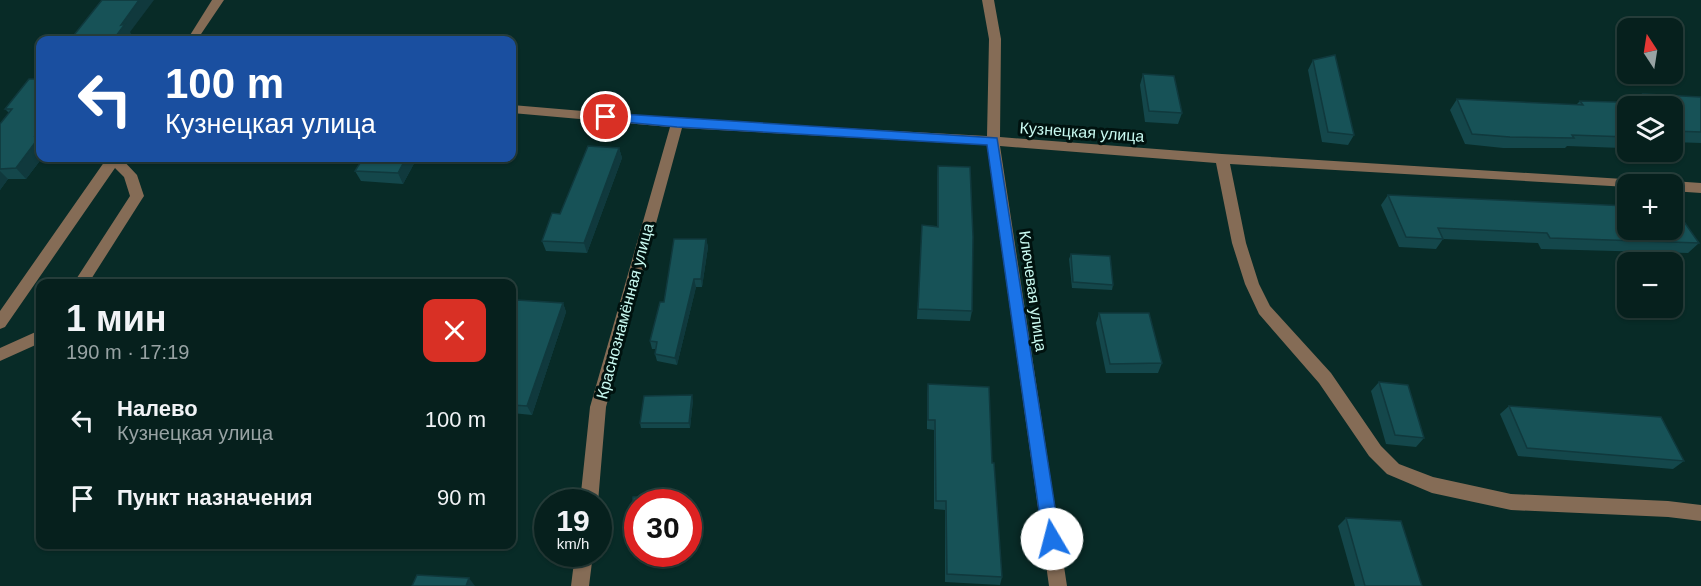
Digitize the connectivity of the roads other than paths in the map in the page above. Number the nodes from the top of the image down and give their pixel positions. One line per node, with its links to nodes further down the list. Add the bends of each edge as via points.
1 (218, 0): 3 (street)
2 (988, 0): 6 (street, Ключевая улица, via 995,39)
3 (195, 36)
4 (516, 109): 5 (street, Кузнецкая улица)
5 (677, 123): 6 (street, Кузнецкая улица); 17 (street, Краснознамённая улица, via 598,407)
6 (993, 141): 7 (street, Кузнецкая улица); 21 (street, Ключевая улица)
7 (1222, 159): 10 (street, Кузнецкая улица); 18 (street, via 1239,243 1264,310 1325,378 1375,451 1393,469 1432,485 1511,502)
8 (111, 162): 14 (street)
9 (118, 162): 13 (street, via 130,175 136,196)
10 (1617, 182)
11 (1683, 187): 12 (street)
12 (1701, 188)
13 (83, 279)
14 (0, 323)
15 (36, 338): 16 (street)
16 (0, 355)
17 (590, 489)
18 (1701, 513)
19 (582, 567): 20 (street)
20 (580, 586)
21 (1059, 586)

